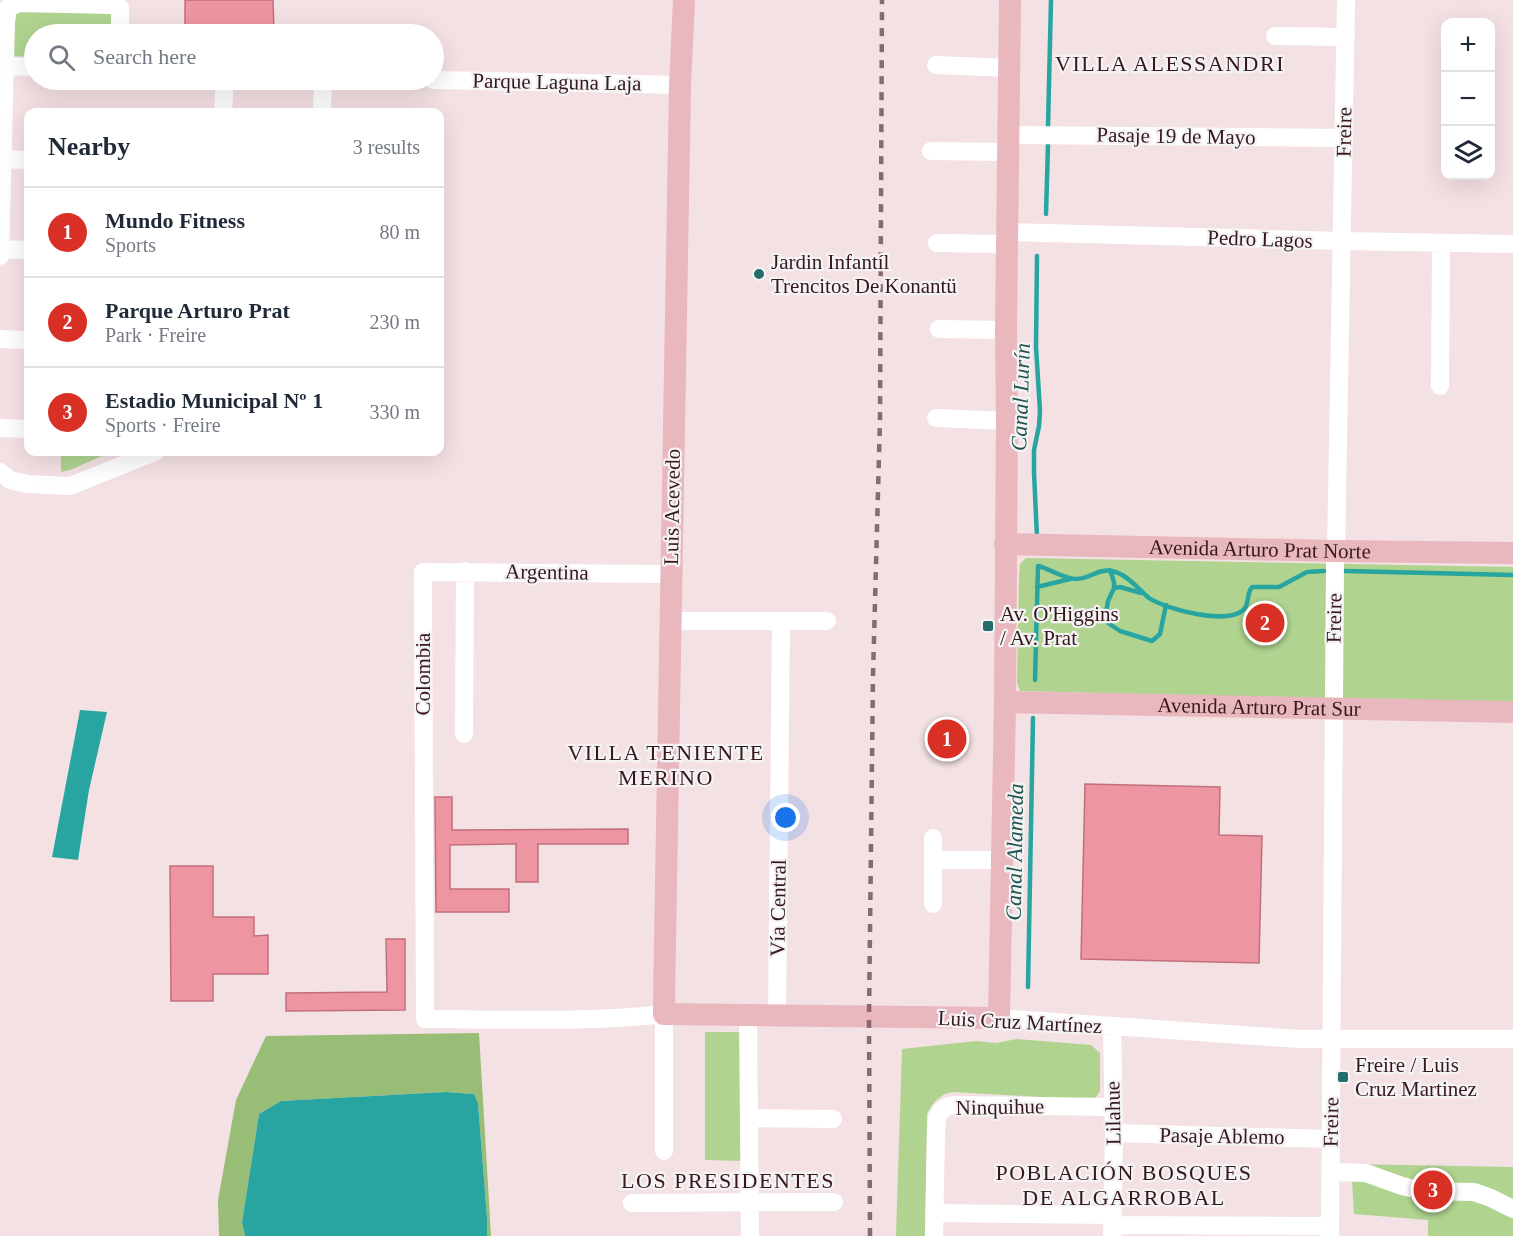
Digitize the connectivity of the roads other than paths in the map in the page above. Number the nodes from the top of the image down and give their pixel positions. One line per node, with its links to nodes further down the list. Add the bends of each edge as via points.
1 (684, 0): 12 (main road, Luis Acevedo)
2 (1010, 0): 10 (main road)
3 (1346, 0): 6 (street, Freire)
4 (120, 24): 8 (street, via 120,8 111,5 19,3 8,8)
5 (1275, 36): 6 (street)
6 (1346, 37): 17 (street, Freire)
7 (936, 65): 10 (street)
8 (2, 66): 9 (street); 20 (street)
9 (24, 67)
10 (1009, 68): 18 (main road)
11 (444, 80): 12 (street, Parque Laguna Laja)
12 (680, 85): 46 (main road, Luis Acevedo)
13 (225, 90): 15 (street)
14 (323, 90): 16 (street)
15 (224, 108)
16 (322, 108)
17 (1344, 138): 18 (street, Pasaje 19 de Mayo); 23 (street, Freire)
18 (1007, 143): 19 (street, Pasaje 19 de Mayo); 22 (main road)
19 (931, 151)
20 (2, 159): 21 (street); 27 (street)
21 (24, 160)
22 (1007, 238): 23 (street, Pedro Lagos); 24 (street, Pedro Lagos); 31 (main road)
23 (1342, 241): 25 (street, Pedro Lagos); 42 (street, Freire)
24 (937, 243)
25 (1441, 243): 26 (street, Pedro Lagos); 34 (street)
26 (1513, 244)
27 (0, 249): 28 (street); 29 (street)
28 (24, 250)
29 (0, 256)
30 (939, 329): 31 (street)
31 (1006, 330): 36 (main road)
32 (0, 339): 33 (street)
33 (24, 340)
34 (1440, 386)
35 (936, 418): 36 (street)
36 (1007, 421): 41 (main road)
37 (0, 428): 38 (street)
38 (24, 429)
39 (145, 456): 40 (street, via 70,486 27,484 10,480)
40 (0, 472)
41 (1005, 544): 42 (main road, Avenida Arturo Prat Norte); 50 (main road)
42 (1336, 551): 43 (main road, Avenida Arturo Prat Norte); 51 (street, Freire)
43 (1513, 553)
44 (465, 571): 45 (street, Argentina); 46 (street, Argentina); 53 (street, Colombia)
45 (423, 572): 58 (street, Colombia, via 425,1019 573,1019)
46 (671, 574): 47 (main road, Luis Acevedo)
47 (670, 621): 48 (street); 58 (main road, Luis Acevedo)
48 (781, 621): 49 (street); 60 (street, Vía Central)
49 (827, 621)
50 (1005, 702): 51 (main road, Avenida Arturo Prat Sur); 56 (main road)
51 (1333, 708): 52 (main road, Avenida Arturo Prat Sur); 63 (street, Freire)
52 (1513, 712)
53 (464, 734)
54 (933, 838): 55 (street)
55 (933, 860): 56 (street); 57 (street)
56 (1002, 860): 61 (main road)
57 (933, 904)
58 (664, 1014): 59 (main road, Luis Cruz Martínez); 70 (street)
59 (748, 1016): 60 (main road, Luis Cruz Martínez); 66 (street)
60 (777, 1016): 61 (main road, Luis Cruz Martínez)
61 (999, 1018): 62 (street, Luis Cruz Martínez)
62 (1112, 1026): 63 (street, Luis Cruz Martínez); 65 (street, Lilahue)
63 (1332, 1038): 64 (street, Luis Cruz Martínez); 69 (street, Freire)
64 (1513, 1039)
65 (1113, 1107): 68 (street, Lilahue); 76 (street, Ninquihue, via 946,1107 937,1117)
66 (749, 1118): 67 (street); 72 (street)
67 (833, 1119)
68 (1114, 1133): 69 (street, Pasaje Ablemo); 77 (street, Lilahue)
69 (1330, 1138): 71 (street, Freire)
70 (664, 1151)
71 (1330, 1172): 75 (street, via 1366,1173 1423,1191 1474,1192); 78 (street, Freire)
72 (750, 1202): 73 (street); 74 (street); 79 (street)
73 (834, 1202)
74 (632, 1203)
75 (1513, 1209)
76 (934, 1213): 77 (street); 80 (street, Ninquihue)
77 (1112, 1225): 78 (street)
78 (1330, 1231)
79 (750, 1236)
80 (934, 1236)

